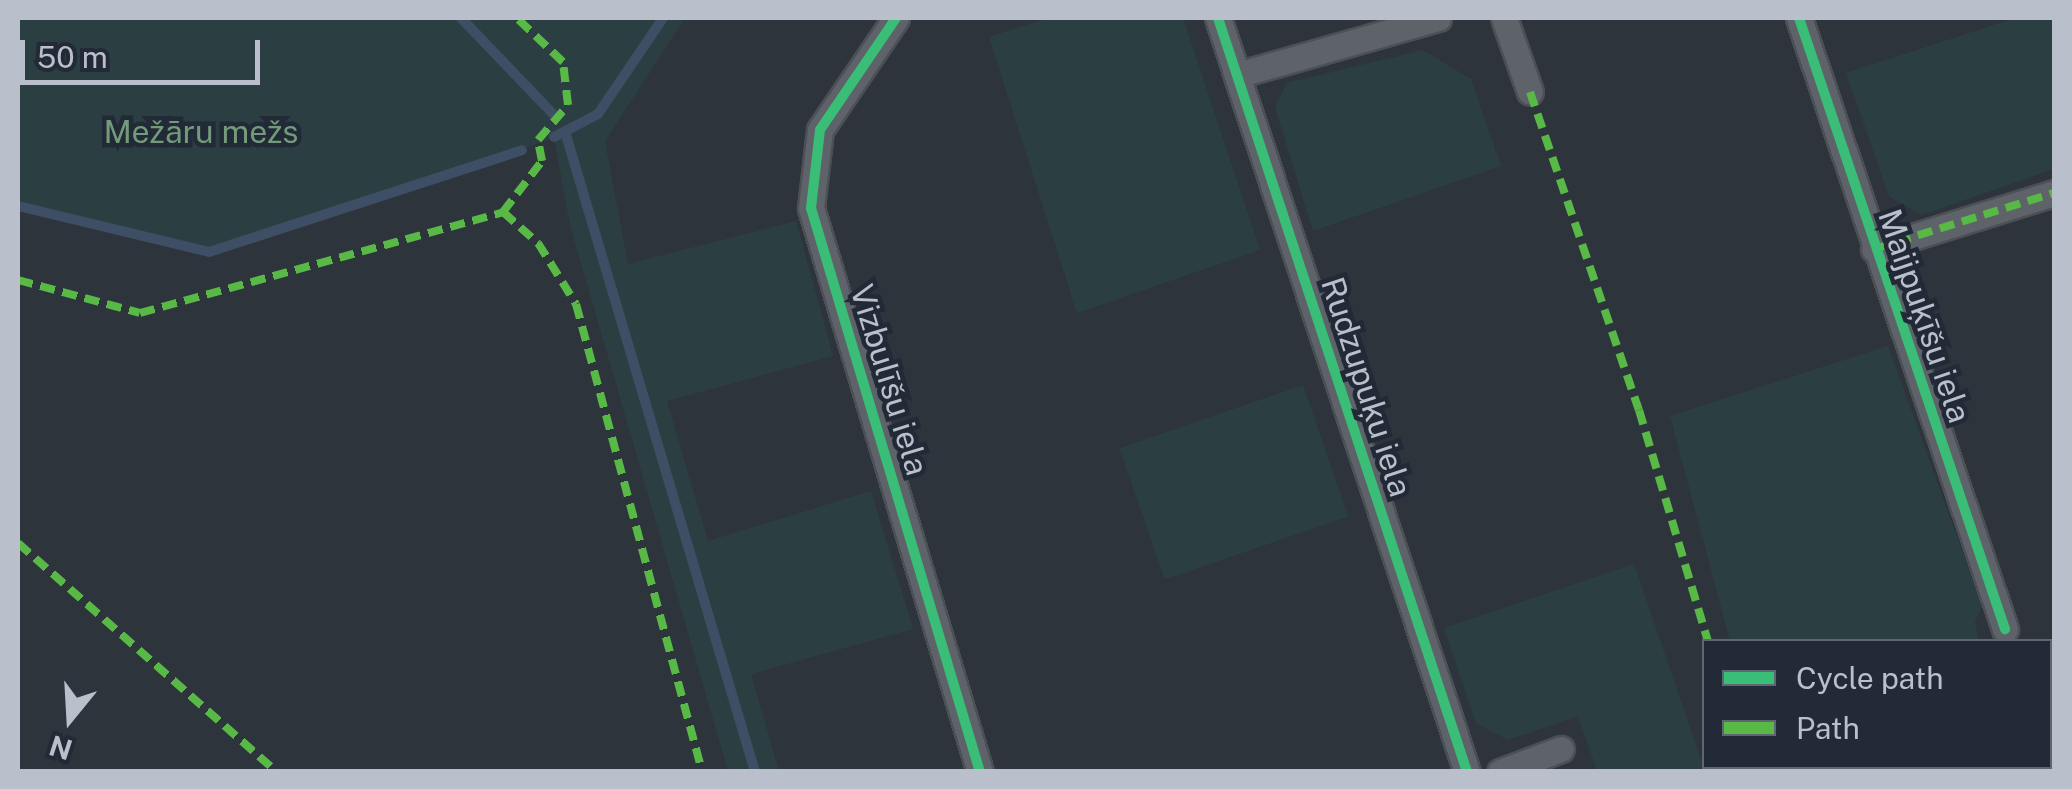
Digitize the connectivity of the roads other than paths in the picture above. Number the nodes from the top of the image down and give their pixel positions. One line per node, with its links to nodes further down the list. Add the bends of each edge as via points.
1 (896, 18): 12 (street, Vizbulīšu iela, via 820,130 811,208)
2 (1218, 18): 6 (street, Rudzupuķu iela)
3 (1438, 18): 6 (street)
4 (1504, 18): 7 (street)
5 (1799, 18): 9 (street, Maijpuķīšu iela)
6 (1237, 75): 13 (street, Rudzupuķu iela)
7 (1530, 92)
8 (2054, 193): 9 (street)
9 (1874, 249): 10 (street, Maijpuķīšu iela)
10 (2005, 629)
11 (1560, 749): 14 (street)
12 (980, 772)
13 (1467, 772)
14 (1500, 772)

